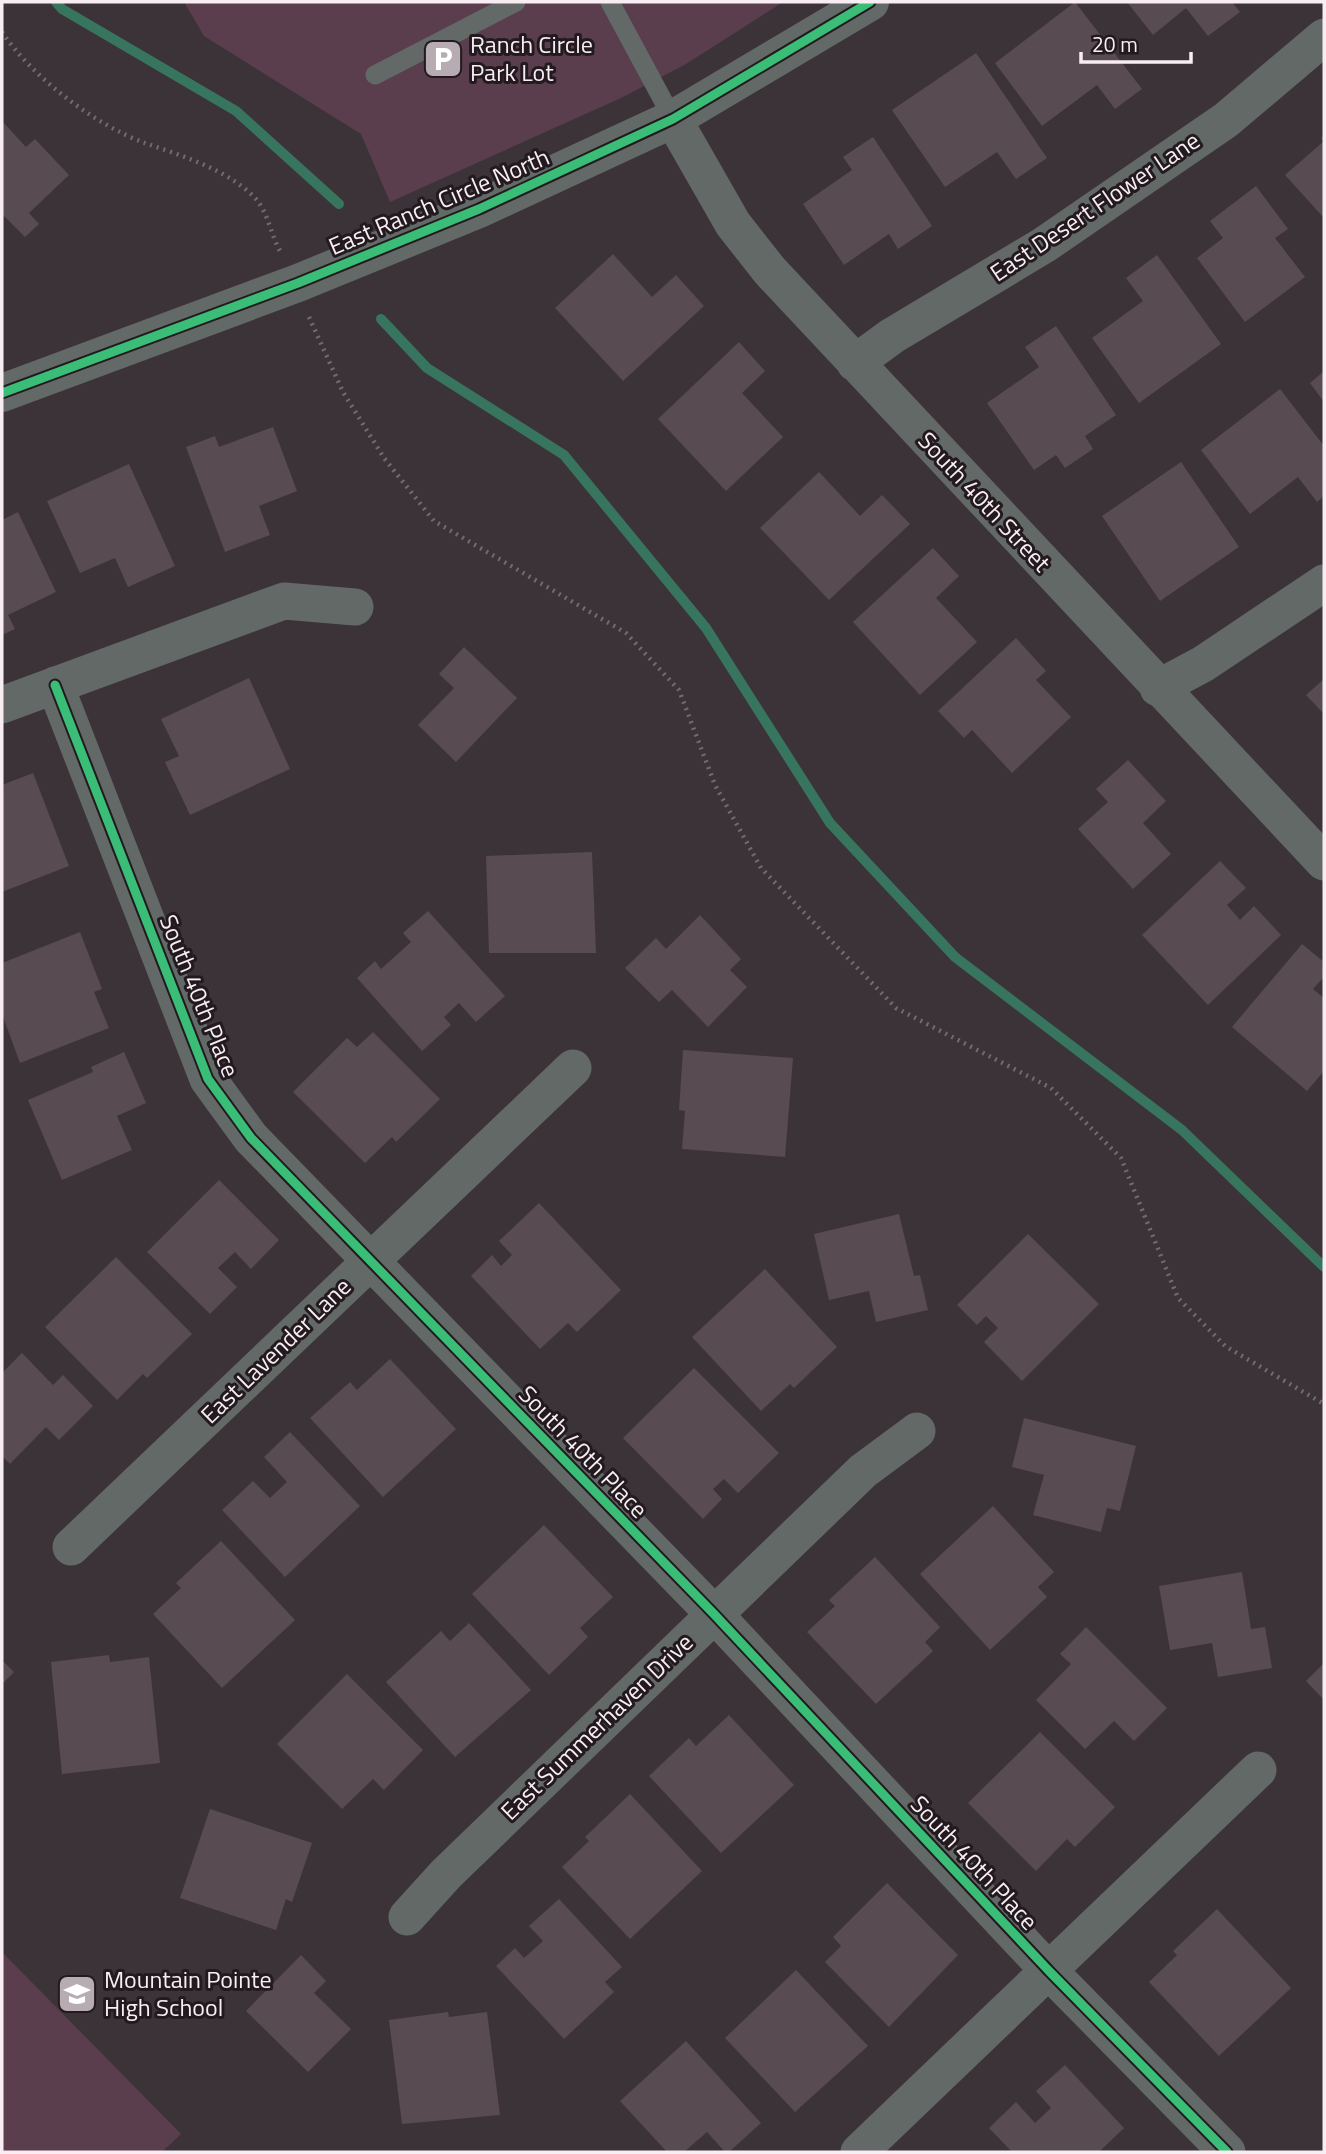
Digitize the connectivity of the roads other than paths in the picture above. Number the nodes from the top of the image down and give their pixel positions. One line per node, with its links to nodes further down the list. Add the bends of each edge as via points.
1 (516, 2): 5 (lane)
2 (610, 2): 6 (lane)
3 (870, 2): 6 (street, East Ranch Circle North)
4 (1324, 37): 7 (street, East Desert Flower Lane, via 1226,120 1044,245)
5 (375, 75)
6 (673, 119): 7 (street, South 40th Street, via 733,224); 8 (street, East Ranch Circle North, via 479,209 298,283)
7 (855, 363): 12 (street, South 40th Street)
8 (2, 393)
9 (1324, 583): 12 (street, via 1203,664)
10 (355, 607): 11 (street, via 284,601)
11 (55, 685): 13 (street); 16 (street, South 40th Place, via 208,1079 251,1138)
12 (1158, 688): 14 (street, South 40th Street)
13 (2, 705)
14 (1324, 862)
15 (573, 1068): 16 (street, East Lavender Lane)
16 (370, 1261): 18 (street, East Lavender Lane); 19 (street, South 40th Place)
17 (917, 1431): 19 (street, East Summerhaven Drive, via 863,1471)
18 (71, 1547)
19 (713, 1614): 21 (street, East Summerhaven Drive); 22 (street, South 40th Place)
20 (1258, 1770): 22 (street)
21 (407, 1917)
22 (1049, 1972): 23 (street); 24 (street, South 40th Place)
23 (859, 2152)
24 (1227, 2152)

